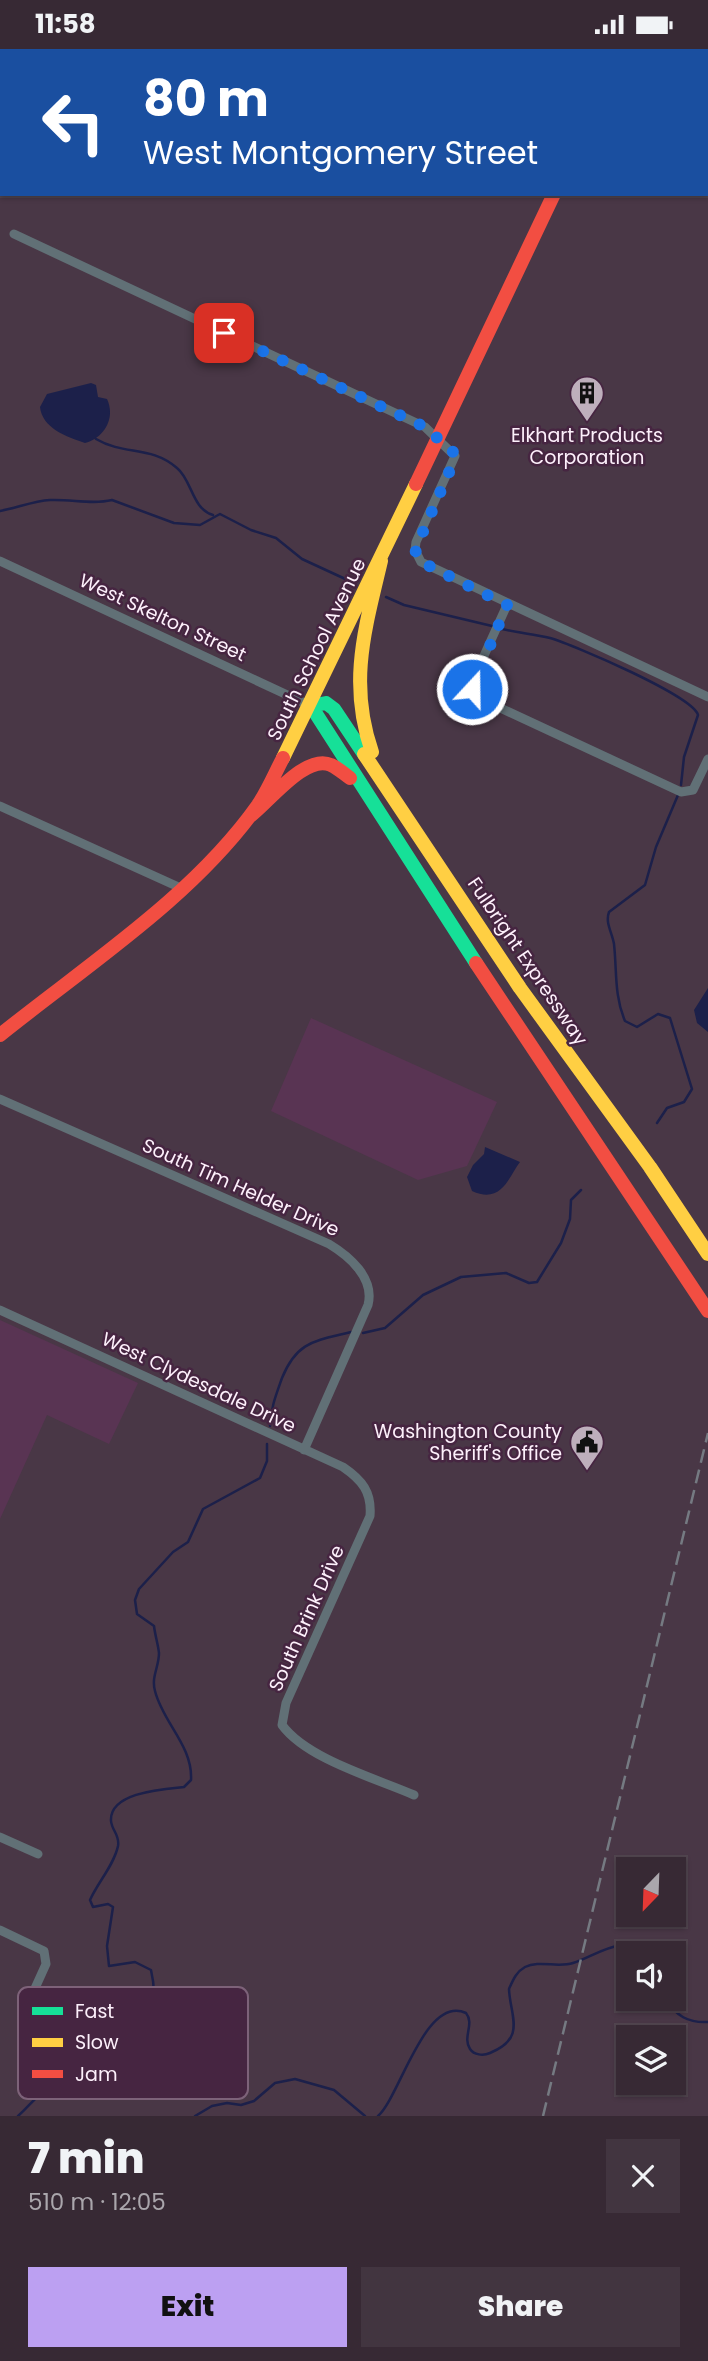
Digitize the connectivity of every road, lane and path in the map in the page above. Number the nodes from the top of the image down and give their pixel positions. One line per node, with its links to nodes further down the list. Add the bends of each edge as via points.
1 (553, 196): 3 (main road, South School Avenue)
2 (14, 235): 3 (street, via 425,427)
3 (439, 438): 5 (main road, South School Avenue); 6 (street, via 455,456 416,542 417,556)
4 (0, 561): 8 (street, West Skelton Street)
5 (380, 561): 8 (main road, South School Avenue); 10 (main road, via 358,654 356,688 368,743)
6 (507, 605): 7 (street); 9 (street, via 472,689 485,702 681,792 696,786)
7 (708, 697)
8 (311, 706): 10 (main road, Fulbright Expressway, via 326,703 334,709); 12 (main road, South School Avenue); 13 (main road)
9 (708, 759)
10 (391, 792): 17 (main road, Fulbright Expressway, via 520,988)
11 (0, 806): 14 (street)
12 (249, 817): 13 (main road, via 298,771 317,763 330,764 350,777); 14 (main road, South School Avenue)
13 (406, 855): 19 (main road)
14 (183, 889): 15 (main road, South School Avenue)
15 (0, 1035)
16 (0, 1099): 20 (street, South Tim Helder Drive, via 329,1244 354,1264 367,1284 368,1305)
17 (708, 1254)
18 (0, 1310): 20 (street, West Clydesdale Drive)
19 (708, 1311)
20 (304, 1450): 21 (street, West Clydesdale Drive, via 357,1477)
21 (372, 1501): 22 (street, South Brink Drive, via 365,1531 286,1703 282,1725 294,1740 311,1750)
22 (414, 1795)
23 (0, 1837): 24 (street)
24 (38, 1854)
25 (0, 1930): 26 (street, via 44,1951 46,1964)
26 (36, 1987)

